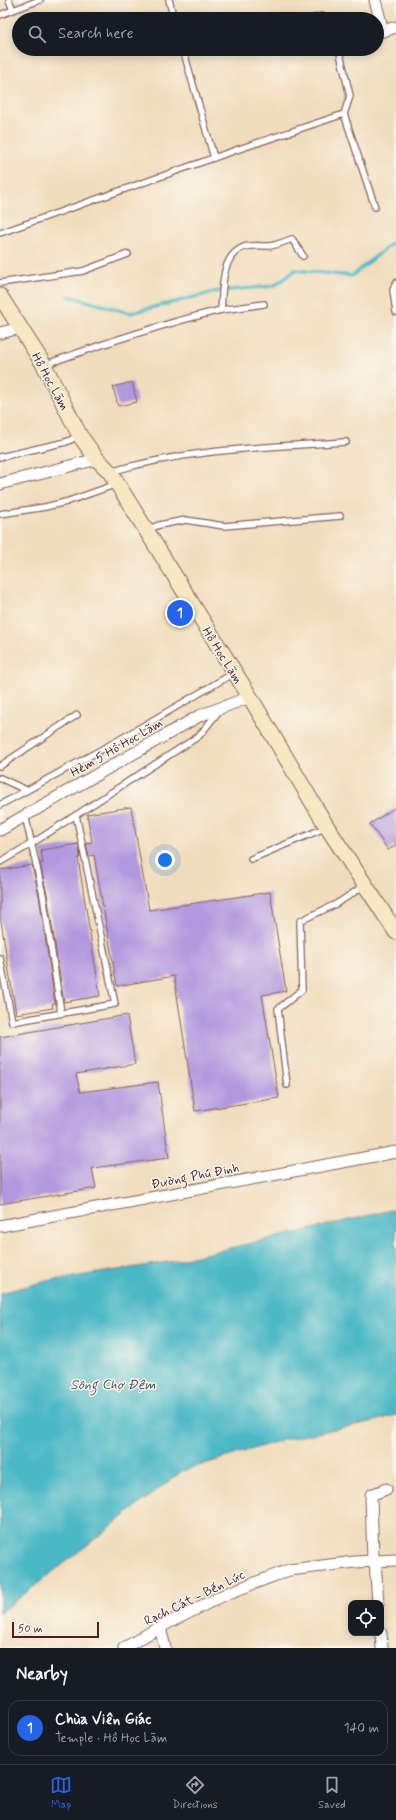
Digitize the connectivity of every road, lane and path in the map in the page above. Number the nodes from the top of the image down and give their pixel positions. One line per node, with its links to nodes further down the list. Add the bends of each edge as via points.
1 (9, 0): 5 (lane)
2 (40, 0): 5 (lane)
3 (169, 0): 6 (lane)
4 (375, 0): 7 (street)
5 (13, 10): 8 (lane)
6 (172, 12)
7 (378, 12)
8 (0, 15)
9 (396, 28): 10 (street)
10 (384, 31)
11 (185, 56): 14 (lane)
12 (341, 56): 13 (lane, via 350,96)
13 (344, 114): 14 (lane); 15 (lane)
14 (214, 158): 16 (lane)
15 (376, 207)
16 (0, 233)
17 (128, 254): 19 (lane, via 83,270)
18 (303, 256): 23 (lane, via 292,239 270,246 244,247 234,253 226,264)
19 (0, 283)
20 (396, 283): 24 (lane, via 393,290)
21 (0, 296): 25 (main road, Hồ Học Lãm)
22 (264, 304): 23 (lane)
23 (221, 310): 27 (lane, via 166,323)
24 (396, 312)
25 (20, 328): 26 (street); 27 (main road, Hồ Học Lãm)
26 (0, 333)
27 (44, 365): 28 (main road, Hồ Học Lãm)
28 (80, 436): 30 (lane, via 66,442); 31 (main road, Hồ Học Lãm)
29 (346, 442): 32 (lane, via 221,449 150,461)
30 (0, 457)
31 (97, 459): 32 (main road, Hồ Học Lãm); 33 (street)
32 (114, 478): 34 (lane, via 45,507); 36 (main road, Hồ Học Lãm)
33 (0, 484)
34 (0, 514)
35 (340, 516): 36 (lane, via 224,526 186,520)
36 (146, 530): 37 (main road, Hồ Học Lãm)
37 (234, 673): 38 (main road, Hồ Học Lãm); 43 (lane, via 119,740)
38 (250, 697): 39 (street, Hẻm 5 Hồ Học Lãm); 47 (main road, Hồ Học Lãm)
39 (220, 708): 45 (street, Hẻm 5 Hồ Học Lãm, via 200,716); 46 (lane, via 199,736)
40 (77, 715): 41 (lane)
41 (0, 766)
42 (0, 778): 43 (lane)
43 (26, 790): 44 (lane)
44 (0, 805)
45 (25, 815): 48 (street, Hẻm 5 Hồ Học Lãm); 49 (lane)
46 (76, 815): 49 (lane); 55 (lane, via 115,1004)
47 (327, 826): 50 (lane); 52 (main road, Hồ Học Lãm)
48 (0, 830)
49 (31, 844): 51 (lane); 55 (lane, via 43,895)
50 (251, 859)
51 (0, 862)
52 (366, 885): 53 (main road, Hồ Học Lãm); 56 (lane, via 336,904 300,921 302,990 278,1009)
53 (396, 932)
54 (0, 958): 55 (lane, via 12,1022)
55 (61, 1013)
56 (287, 1085)
57 (396, 1152): 58 (street, Đường Phú Định)
58 (0, 1226)
59 (386, 1489): 61 (street, via 371,1495)
60 (396, 1560): 61 (street, Rạch Cát - Bến Lức)
61 (374, 1561): 62 (street); 63 (street, Rạch Cát - Bến Lức, via 289,1570 226,1594)
62 (378, 1600)
63 (160, 1627): 65 (street, Rạch Cát - Bến Lức); 66 (street)
64 (381, 1636): 67 (street)
65 (124, 1648)
66 (165, 1648)
67 (382, 1648)

